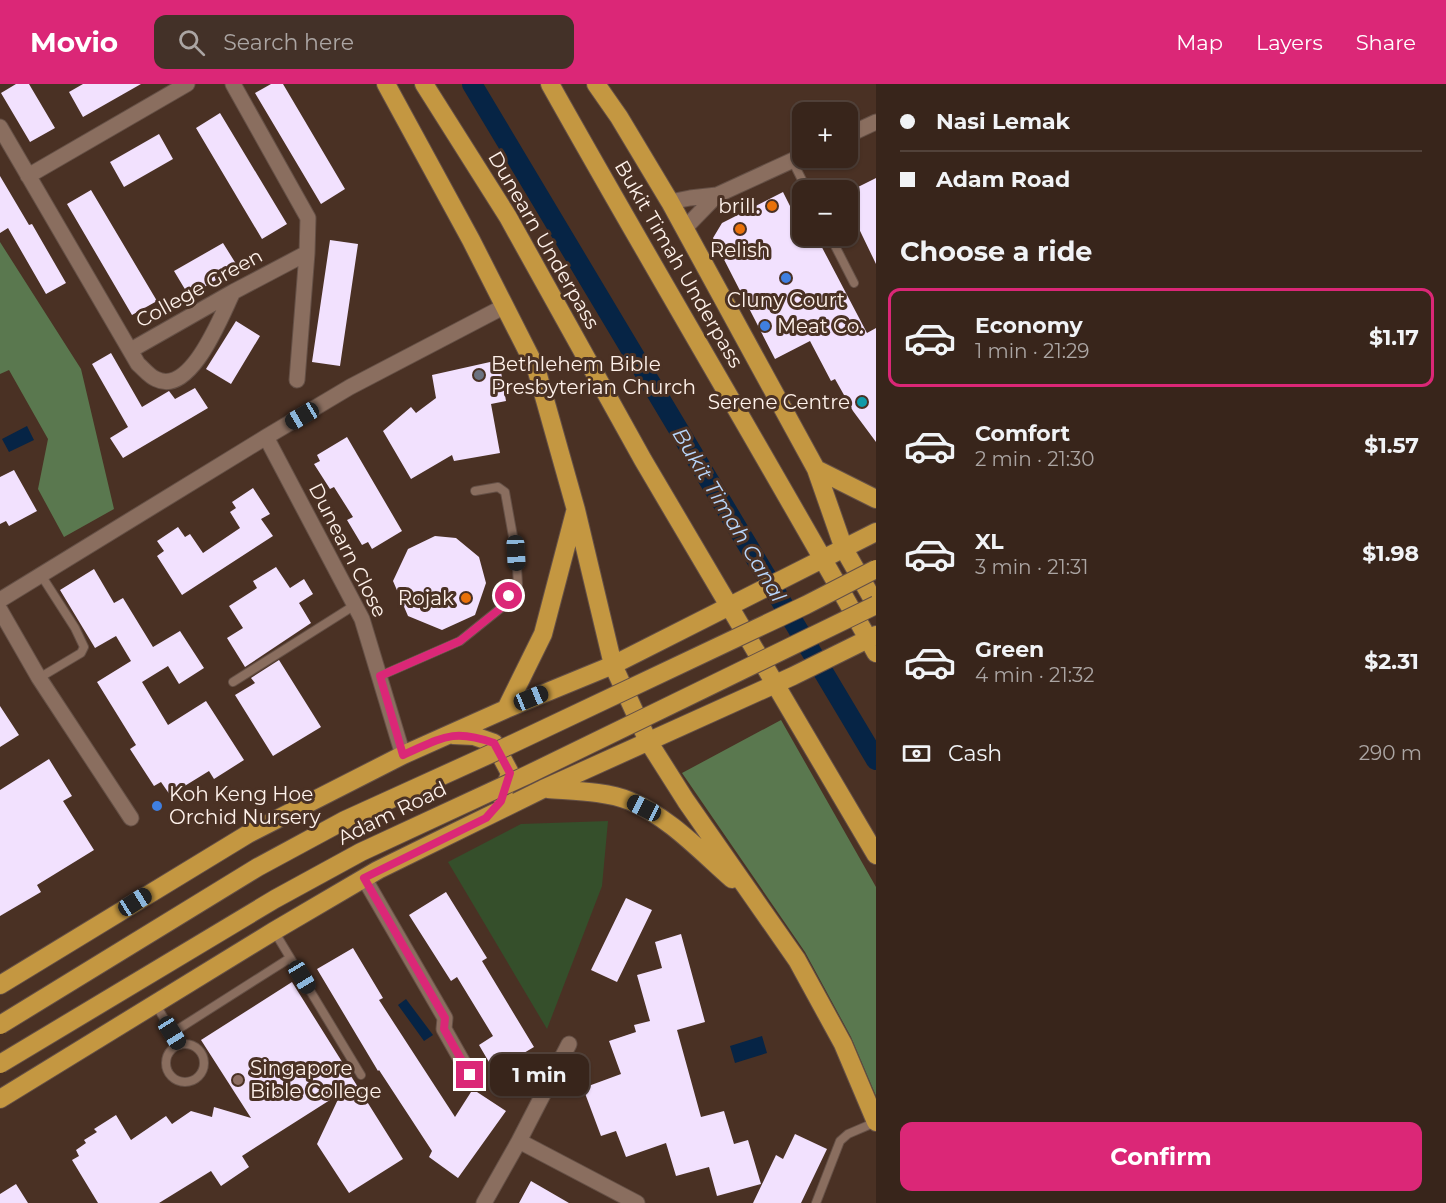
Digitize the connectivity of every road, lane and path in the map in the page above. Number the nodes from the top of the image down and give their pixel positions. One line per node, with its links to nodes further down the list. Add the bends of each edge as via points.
1 (187, 84): 11 (street)
2 (232, 84): 16 (street, via 308,218)
3 (386, 84): 19 (highway)
4 (424, 84): 48 (highway, Dunearn Underpass, via 507,217 643,460)
5 (550, 84): 36 (highway, Bukit Timah Underpass)
6 (596, 84): 13 (highway)
7 (876, 122): 9 (street)
8 (0, 127): 11 (street, College Green)
9 (858, 130)
10 (792, 160): 12 (street)
11 (28, 176): 20 (street, College Green)
12 (717, 195): 13 (street); 14 (street)
13 (670, 202): 14 (highway)
14 (684, 229): 23 (highway)
15 (835, 246): 17 (lane)
16 (308, 253): 18 (street, College Green); 21 (street)
17 (854, 283)
18 (233, 291): 20 (street, College Green); 20 (street, via 203,351 182,375 170,381 156,379 138,364)
19 (505, 306): 22 (street); 26 (highway, via 536,369)
20 (131, 350)
21 (297, 380)
22 (266, 436): 30 (street); 32 (street, Dunearn Close)
23 (816, 469): 25 (highway); 28 (highway)
24 (475, 491): 38 (lane, via 498,487 505,492 518,585 501,608 460,641)
25 (876, 500)
26 (576, 510): 37 (highway); 41 (highway, via 543,634)
27 (876, 532): 28 (highway)
28 (844, 549): 33 (highway); 37 (highway)
29 (876, 569): 55 (highway, Adam Road, bridge, via 510,745 345,819 258,867)
30 (40, 575): 31 (street); 39 (lane, via 84,647 81,653)
31 (0, 600)
32 (355, 605): 38 (street, Dunearn Close); 40 (lane)
33 (876, 605): 59 (highway, Adam Road, bridge, via 361,852)
34 (0, 610): 39 (street)
35 (876, 635): 43 (highway)
36 (876, 653)
37 (613, 665): 41 (highway); 43 (highway)
38 (380, 676): 44 (street, Dunearn Close)
39 (39, 678): 46 (street)
40 (233, 682)
41 (506, 709): 42 (highway)
42 (448, 735): 44 (highway); 47 (highway, via 474,736 494,743 510,773 501,801)
43 (648, 741): 45 (highway); 50 (highway)
44 (403, 755): 53 (highway, via 248,834)
45 (543, 789): 47 (highway); 50 (highway, via 583,791 628,800 660,817)
46 (131, 818)
47 (486, 818): 49 (highway)
48 (876, 855)
49 (367, 884): 51 (highway); 61 (street, via 445,1018 444,1029)
50 (753, 898): 63 (highway, via 797,960 838,1034)
51 (274, 931): 52 (lane); 54 (highway)
52 (290, 958): 56 (lane); 60 (lane)
53 (0, 985)
54 (155, 1004): 56 (lane); 62 (highway)
55 (0, 1025)
56 (172, 1033): 58 (lane)
57 (569, 1044): 64 (street)
58 (180, 1045): 58 (lane, via 192,1046 201,1053 204,1065 200,1076 190,1082 178,1081 169,1074 166,1062 170,1051)
59 (0, 1064)
60 (361, 1075)
61 (470, 1075)
62 (0, 1099)
63 (876, 1122): 67 (lane, via 840,1141)
64 (519, 1141): 65 (street); 66 (street)
65 (484, 1203)
66 (637, 1203)
67 (816, 1203)

